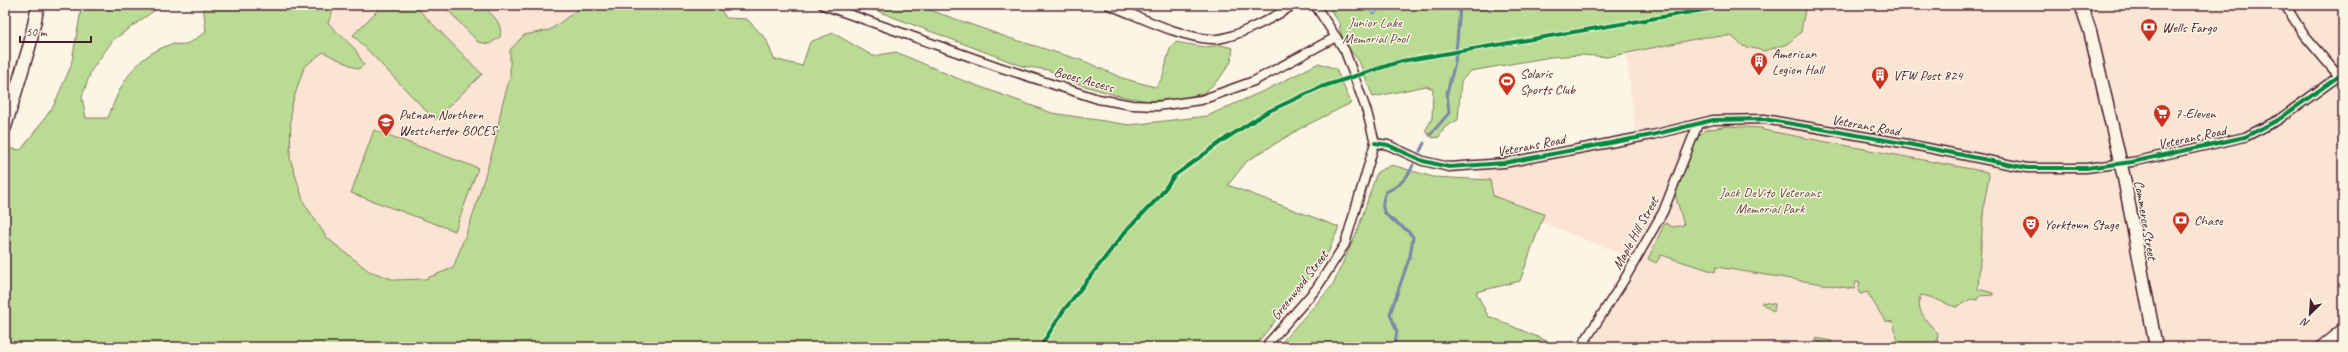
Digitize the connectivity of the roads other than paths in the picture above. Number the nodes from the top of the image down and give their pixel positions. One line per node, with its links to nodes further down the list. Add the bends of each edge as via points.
1 (38, 5): 11 (street, via 30,44)
2 (823, 5): 8 (street, Boces Access, via 999,67 1098,99 1132,105 1157,106 1201,100 1254,81)
3 (1109, 5): 4 (street, via 1191,36 1212,40 1253,27)
4 (1293, 5)
5 (1315, 5): 8 (street)
6 (2081, 5): 13 (street, Commerce Street)
7 (2285, 5): 9 (street, via 2304,35)
8 (1336, 37): 12 (street, via 1345,51 1367,112)
9 (2341, 78): 13 (street, Veterans Road, via 2246,137)
10 (1698, 124): 12 (street, Veterans Road, via 1504,163 1449,167 1423,161 1388,145); 13 (street, Veterans Road, via 1713,120 1764,119 1915,145 2027,168 2056,169); 16 (street, Maple Hill Street, via 1663,212)
11 (5, 127)
12 (1375, 143): 15 (street, Greenwood Street, via 1345,244 1316,289)
13 (2120, 164): 17 (street, Commerce Street)
14 (2343, 330): 18 (street)
15 (1265, 347)
16 (1581, 347)
17 (2156, 347)
18 (2322, 347)

